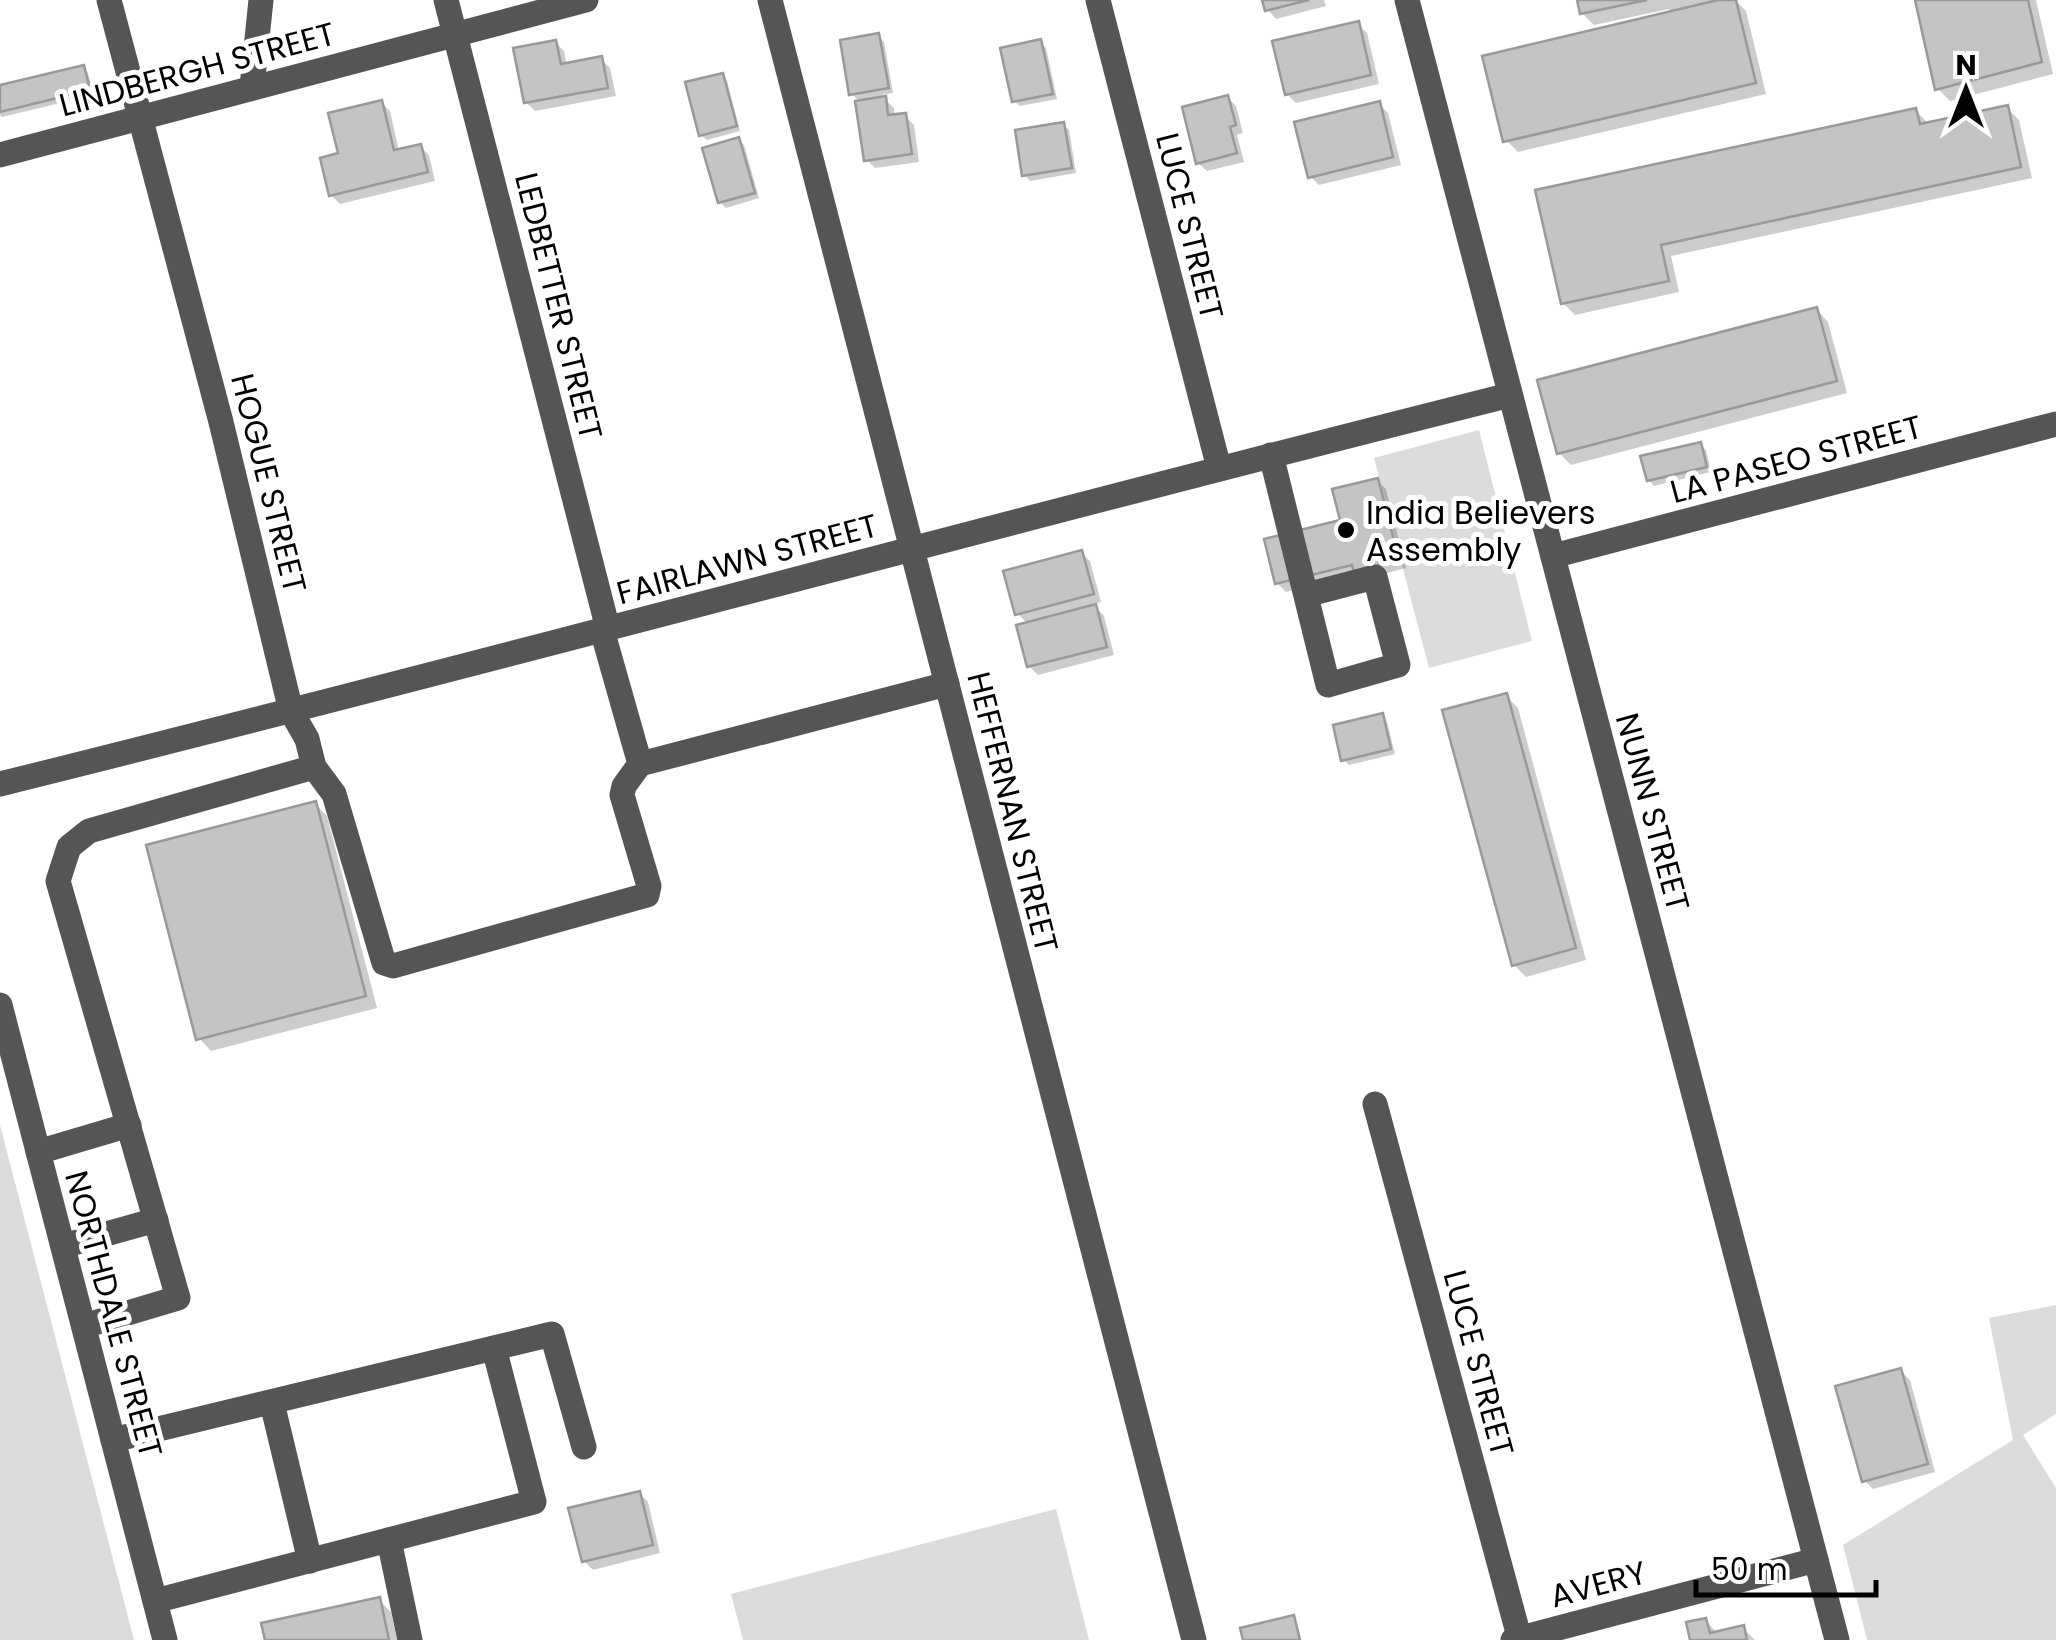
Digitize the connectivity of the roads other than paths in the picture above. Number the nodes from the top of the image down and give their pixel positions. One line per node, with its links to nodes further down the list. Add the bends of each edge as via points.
1 (109, 0): 10 (street, HOGUE STREET)
2 (261, 0): 9 (street)
3 (446, 0): 8 (street, LEDBETTER STREET)
4 (586, 0): 8 (street, LINDBERGH STREET)
5 (770, 0): 16 (street, HEFFERNAN STREET)
6 (1098, 0): 15 (street, LUCE STREET)
7 (1407, 0): 12 (street, NUNN STREET)
8 (455, 34): 9 (street, LINDBERGH STREET); 19 (street, LEDBETTER STREET)
9 (252, 87): 10 (street, LINDBERGH STREET)
10 (140, 117): 11 (street, LINDBERGH STREET); 21 (street, HOGUE STREET)
11 (0, 155)
12 (1510, 395): 14 (street, FAIRLAWN STREET); 17 (street, NUNN STREET)
13 (2056, 424): 17 (street, LA PASEO STREET)
14 (1271, 455): 15 (street, FAIRLAWN STREET); 18 (street)
15 (1219, 468): 16 (street, FAIRLAWN STREET)
16 (912, 550): 19 (street, FAIRLAWN STREET); 20 (street, HEFFERNAN STREET)
17 (1553, 556): 37 (street, NUNN STREET)
18 (1306, 595): 18 (street, via 1328,685 1398,666 1376,577)
19 (605, 629): 21 (street, FAIRLAWN STREET); 22 (street, LEDBETTER STREET)
20 (947, 684): 22 (street); 42 (street, HEFFERNAN STREET)
21 (291, 710): 23 (street, HOGUE STREET); 24 (street, FAIRLAWN STREET)
22 (640, 764): 23 (street, HOGUE STREET, via 622,795 649,886 646,895 394,966 384,963 334,794)
23 (314, 767): 27 (street, via 89,831 69,847 58,881)
24 (0, 784)
25 (0, 1005): 28 (street, NORTHDALE STREET)
26 (1376, 1104): 43 (street, LUCE STREET)
27 (129, 1125): 28 (street); 29 (street)
28 (38, 1152): 30 (street, NORTHDALE STREET)
29 (156, 1220): 30 (street); 31 (street, via 178,1298)
30 (63, 1246): 31 (street, NORTHDALE STREET)
31 (84, 1326): 34 (street, NORTHDALE STREET)
32 (494, 1348): 33 (street); 35 (street, via 552,1334); 36 (street, via 534,1502)
33 (272, 1403): 34 (street); 38 (street)
34 (113, 1440): 39 (street, NORTHDALE STREET)
35 (584, 1447)
36 (389, 1540): 38 (street); 41 (street)
37 (1816, 1560): 43 (street, AVERY); 44 (street, NUNN STREET)
38 (310, 1561): 39 (street)
39 (154, 1601): 40 (street, NORTHDALE STREET)
40 (165, 1640)
41 (410, 1640)
42 (1194, 1640)
43 (1518, 1640)
44 (1837, 1640)

